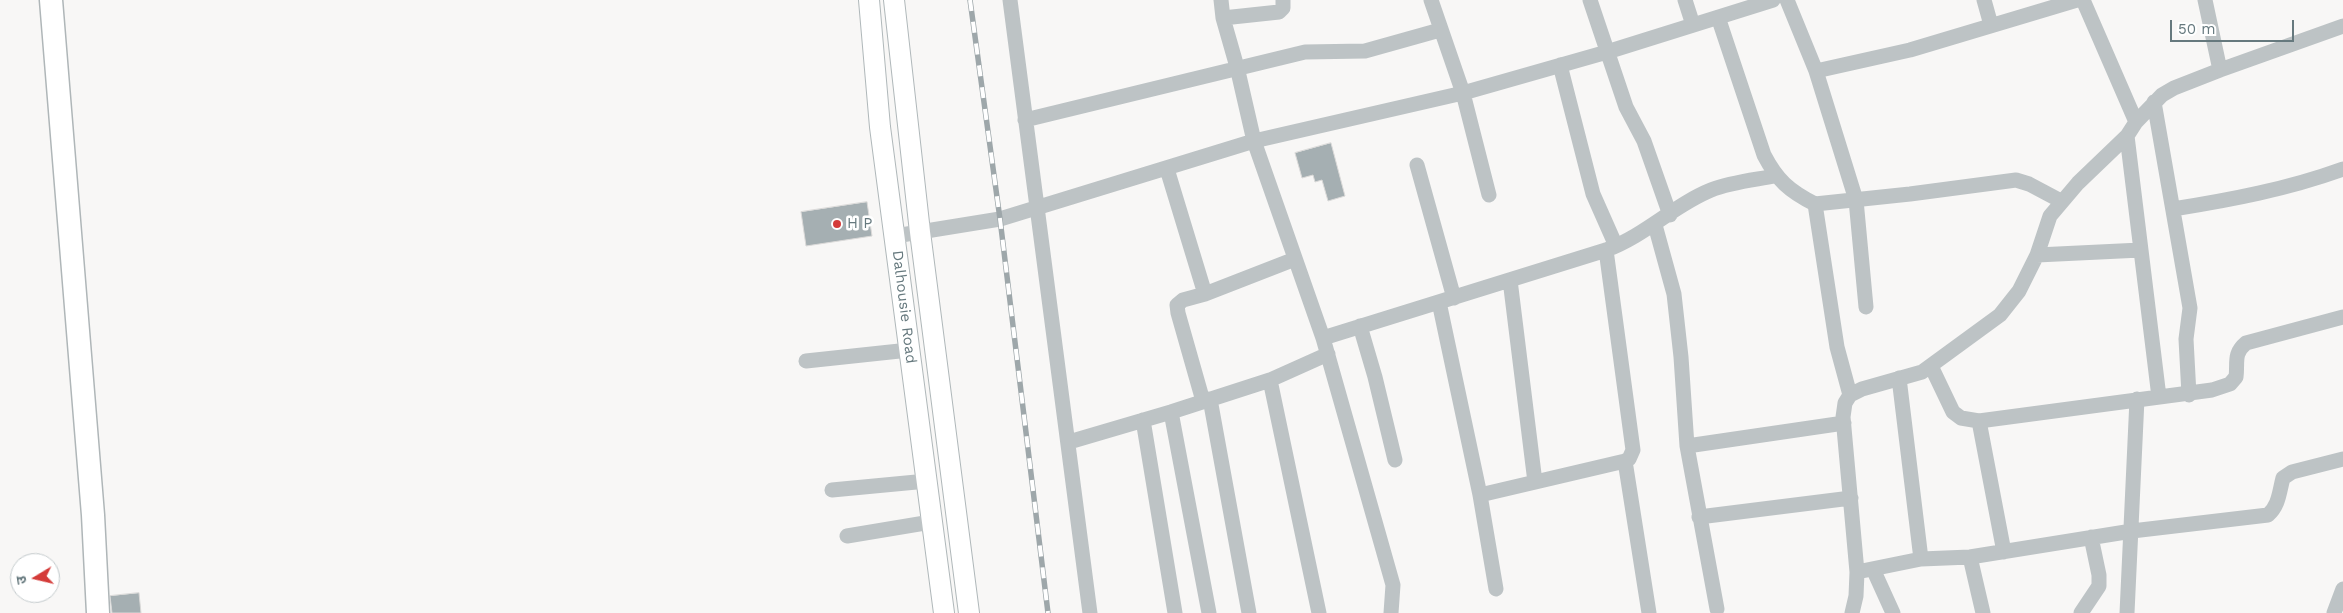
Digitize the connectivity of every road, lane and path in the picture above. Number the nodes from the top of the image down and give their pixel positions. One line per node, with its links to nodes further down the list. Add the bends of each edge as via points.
1 (51, 0): 97 (main road, via 93,515)
2 (869, 0): 46 (street, Dalhousie Road, via 880,128)
3 (894, 0): 45 (street, Dalhousie Road)
4 (1010, 0): 29 (street)
5 (1221, 0): 17 (street)
6 (1283, 0): 17 (street, via 1283,8 1279,12)
7 (1431, 0): 21 (street)
8 (1590, 0): 22 (street)
9 (1685, 0): 18 (street)
10 (1773, 0): 16 (street)
11 (1787, 0): 26 (street)
12 (1984, 0): 19 (street)
13 (2077, 0): 19 (street)
14 (2083, 0): 30 (street)
15 (2205, 0): 25 (street)
16 (1718, 17): 18 (street); 36 (street, via 1764,155)
17 (1223, 18): 24 (street)
18 (1694, 25): 22 (street)
19 (1992, 25): 26 (street, via 1910,50)
20 (2343, 26): 25 (street)
21 (1440, 30): 24 (street, via 1365,51 1305,52); 27 (street)
22 (1607, 52): 23 (street); 43 (street)
23 (1560, 65): 27 (street); 47 (street, via 1593,194)
24 (1237, 67): 29 (street); 32 (street)
25 (2220, 70): 28 (street, via 2174,88)
26 (1816, 71): 38 (street)
27 (1464, 93): 32 (street); 37 (street)
28 (2154, 102): 30 (street); 42 (street)
29 (1025, 120): 41 (street)
30 (2136, 122): 31 (street)
31 (2128, 136): 39 (street); 48 (street)
32 (1254, 142): 34 (street); 50 (street)
33 (1416, 165): 53 (street)
34 (1167, 169): 41 (street); 52 (street)
35 (2343, 169): 42 (street, via 2230,200)
36 (1775, 176): 40 (street, via 1793,192); 43 (street, via 1710,190)
37 (1489, 195)
38 (1856, 200): 39 (street, via 2016,180); 40 (street); 55 (street)
39 (2061, 201): 49 (street, via 2050,216)
40 (1815, 204): 65 (street, via 1838,347)
41 (1036, 209): 45 (street, via 1000,219); 74 (street)
42 (2173, 209): 66 (street, via 2190,308 2186,339)
43 (1670, 215): 44 (street)
44 (1656, 225): 47 (street); 75 (street, via 1674,294)
45 (920, 232): 46 (street); 99 (street, Dalhousie Road)
46 (895, 236): 59 (street, Dalhousie Road)
47 (1611, 248): 51 (street); 78 (street, via 1633,450)
48 (2141, 250): 49 (street); 67 (street)
49 (2037, 255): 62 (street, via 2019,291 2000,314)
50 (1295, 259): 52 (street); 58 (street)
51 (1510, 280): 53 (street); 80 (street)
52 (1205, 294): 69 (street, via 1183,300 1177,305 1177,310)
53 (1454, 298): 54 (street)
54 (1439, 302): 57 (street); 82 (street)
55 (1866, 307)
56 (2343, 317): 66 (street, via 2246,343 2238,349 2236,377 2230,384)
57 (1360, 326): 58 (street); 77 (street)
58 (1323, 338): 60 (street)
59 (910, 350): 61 (street); 79 (street, Dalhousie Road)
60 (1328, 354): 64 (street); 105 (street, via 1393,585)
61 (806, 360)
62 (1931, 366): 63 (street); 72 (street, via 1953,412 1961,418)
63 (1899, 378): 65 (street); 91 (street)
64 (1270, 380): 69 (street); 104 (street)
65 (1850, 395): 73 (street)
66 (2189, 395): 67 (street)
67 (2159, 397): 68 (street)
68 (2137, 399): 72 (street); 86 (street)
69 (1207, 400): 70 (street); 103 (street)
70 (1171, 412): 71 (street); 102 (street)
71 (1143, 420): 74 (street); 101 (street)
72 (1980, 421): 89 (street)
73 (1844, 424): 75 (street); 83 (street)
74 (1069, 442): 100 (street)
75 (1687, 446): 84 (street)
76 (2343, 459): 86 (street, via 2292,472 2283,478 2279,500 2268,515)
77 (1395, 460)
78 (1625, 461): 80 (street); 106 (street)
79 (927, 481): 81 (street); 85 (street, Dalhousie Road)
80 (1535, 482): 82 (street)
81 (832, 490)
82 (1480, 494): 94 (street)
83 (1851, 498): 84 (street); 93 (street)
84 (1699, 517): 96 (street)
85 (931, 522): 87 (street); 98 (street, Dalhousie Road)
86 (2132, 531): 88 (street); 111 (street)
87 (847, 536)
88 (2091, 537): 89 (street); 110 (street, via 2099,586)
89 (2004, 552): 90 (street)
90 (1970, 557): 91 (street); 109 (street)
91 (1921, 560): 92 (street)
92 (1872, 569): 93 (street); 108 (street)
93 (1857, 572): 107 (street)
94 (1496, 589)
95 (2343, 589): 112 (street)
96 (1717, 609)
97 (98, 613)
98 (944, 613)
99 (969, 613)
100 (1090, 613)
101 (1175, 613)
102 (1209, 613)
103 (1249, 613)
104 (1319, 613)
105 (1391, 613)
106 (1649, 613)
107 (1852, 613)
108 (1893, 613)
109 (1983, 613)
110 (2081, 613)
111 (2127, 613)
112 (2334, 613)

